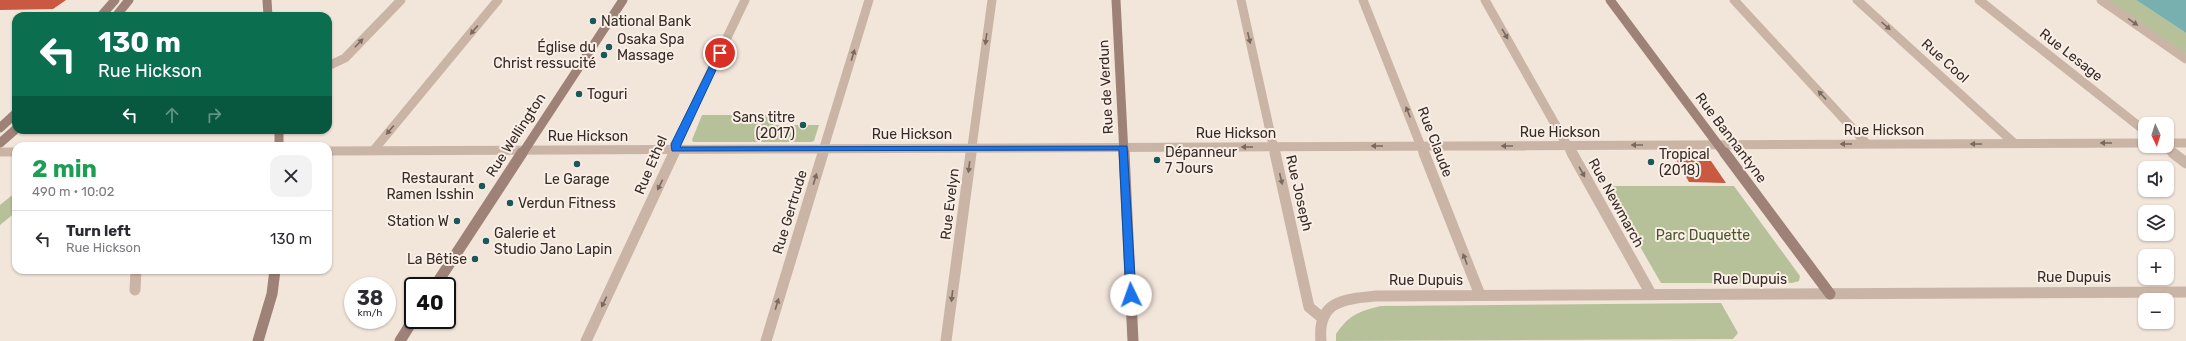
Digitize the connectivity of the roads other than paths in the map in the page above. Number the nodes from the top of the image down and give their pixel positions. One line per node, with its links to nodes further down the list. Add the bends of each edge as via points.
1 (267, 0): 21 (street)
2 (401, 0): 23 (street, one-way to 2, via 345,58)
3 (498, 0): 45 (street, one-way to 45)
4 (622, 0): 43 (street, Rue Wellington)
5 (745, 0): 41 (street, Rue Ethel)
6 (869, 0): 42 (street, Rue Gertrude, one-way to 6)
7 (992, 0): 40 (street, Rue Evelyn, one-way to 40)
8 (1116, 0): 38 (street, Rue de Verdun)
9 (1241, 0): 39 (street, Rue Joseph, one-way to 39)
10 (1364, 0): 36 (street, Rue Claude, one-way to 10)
11 (1485, 0): 37 (street, Rue Newmarch, one-way to 37)
12 (1610, 0): 35 (street, Rue Bannantyne)
13 (1734, 0): 34 (street, one-way to 13)
14 (1857, 0): 30 (street, Rue Cool, one-way to 30)
15 (1979, 0): 26 (street, Rue Lesage)
16 (2101, 0): 22 (street, one-way to 22)
17 (128, 1): 18 (street); 20 (street)
18 (113, 2): 19 (street)
19 (104, 12)
20 (119, 12)
21 (268, 12)
22 (2186, 59)
23 (332, 64)
24 (12, 117): 27 (street)
25 (12, 125): 27 (street)
26 (2138, 125)
27 (2, 126)
28 (12, 132): 29 (street)
29 (0, 143)
30 (2014, 143): 31 (street, Rue Hickson, one-way to 30); 34 (street, Rue Hickson, one-way to 34)
31 (2138, 143)
32 (2174, 143): 33 (street)
33 (2186, 143)
34 (1867, 144): 35 (street, Rue Hickson, one-way to 35)
35 (1718, 145): 37 (street, Rue Hickson, one-way to 37); 56 (street, Rue Bannantyne)
36 (1422, 146): 37 (street, Rue Hickson, one-way to 36); 39 (street, Rue Hickson, one-way to 39); 57 (street, Rue Claude, one-way to 36)
37 (1568, 146): 55 (street, Rue Newmarch, one-way to 55)
38 (1123, 147): 39 (street, Rue Hickson, one-way to 38); 40 (street, Rue Hickson); 65 (street, Rue de Verdun)
39 (1274, 147): 58 (street, Rue Joseph, one-way to 58, via 1310,308)
40 (972, 148): 42 (street, Rue Hickson); 64 (street, Rue Evelyn, one-way to 64)
41 (675, 149): 42 (street, Rue Hickson); 43 (street, Rue Hickson); 62 (street, Rue Ethel, one-way to 62, via 674,156)
42 (824, 149): 63 (street, Rue Gertrude, one-way to 42)
43 (524, 150): 45 (street, Rue Hickson); 52 (street, Rue Wellington)
44 (332, 151): 45 (street, Rue Hickson)
45 (373, 151)
46 (0, 152): 47 (street)
47 (12, 152)
48 (2173, 153): 49 (street)
49 (2186, 163)
50 (136, 274): 53 (street)
51 (274, 274): 60 (street, via 272,294)
52 (442, 277)
53 (135, 290)
54 (2186, 292): 56 (street, Rue Dupuis)
55 (1651, 294): 56 (street, Rue Dupuis); 57 (street, Rue Dupuis)
56 (1830, 294)
57 (1480, 295): 58 (street, Rue Dupuis, via 1358,298 1330,306)
58 (1321, 317): 66 (street)
59 (407, 329): 61 (street)
60 (258, 341)
61 (400, 341)
62 (586, 341)
63 (766, 341)
64 (946, 341)
65 (1133, 341)
66 (1321, 341)

